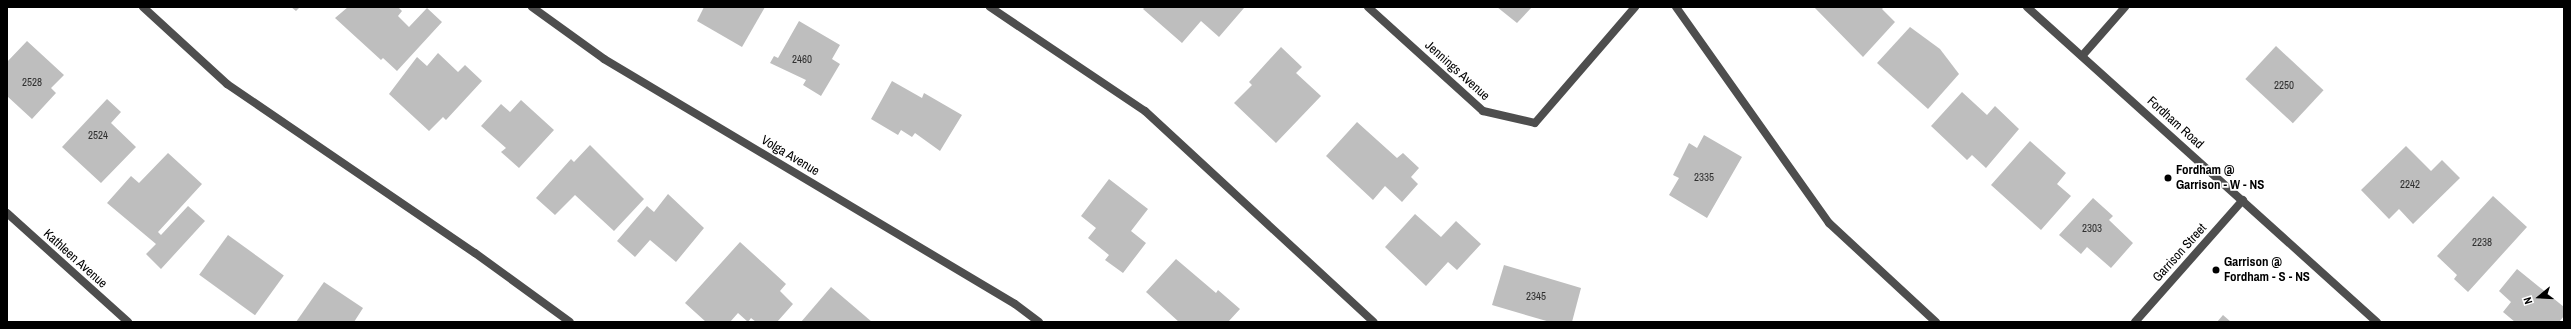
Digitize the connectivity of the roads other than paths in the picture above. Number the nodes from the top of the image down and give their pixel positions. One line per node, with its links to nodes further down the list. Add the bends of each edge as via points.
1 (144, 7): 13 (street, via 227,84 476,253)
2 (532, 7): 14 (street, Volga Avenue, via 604,59 1015,304)
3 (990, 7): 15 (street, via 1145,111)
4 (1368, 7): 5 (street, Jennings Avenue, via 1483,111 1534,123)
5 (1635, 7)
6 (1676, 7): 16 (street, via 1829,223)
7 (2027, 7): 9 (street, Fordham Road)
8 (2125, 7): 9 (street)
9 (2082, 56): 10 (street, Fordham Road)
10 (2243, 200): 17 (street, Garrison Street); 18 (street, Fordham Road)
11 (7, 213): 12 (street, Kathleen Avenue)
12 (128, 322)
13 (570, 322)
14 (1039, 322)
15 (1374, 322)
16 (1936, 322)
17 (2135, 322)
18 (2377, 322)

